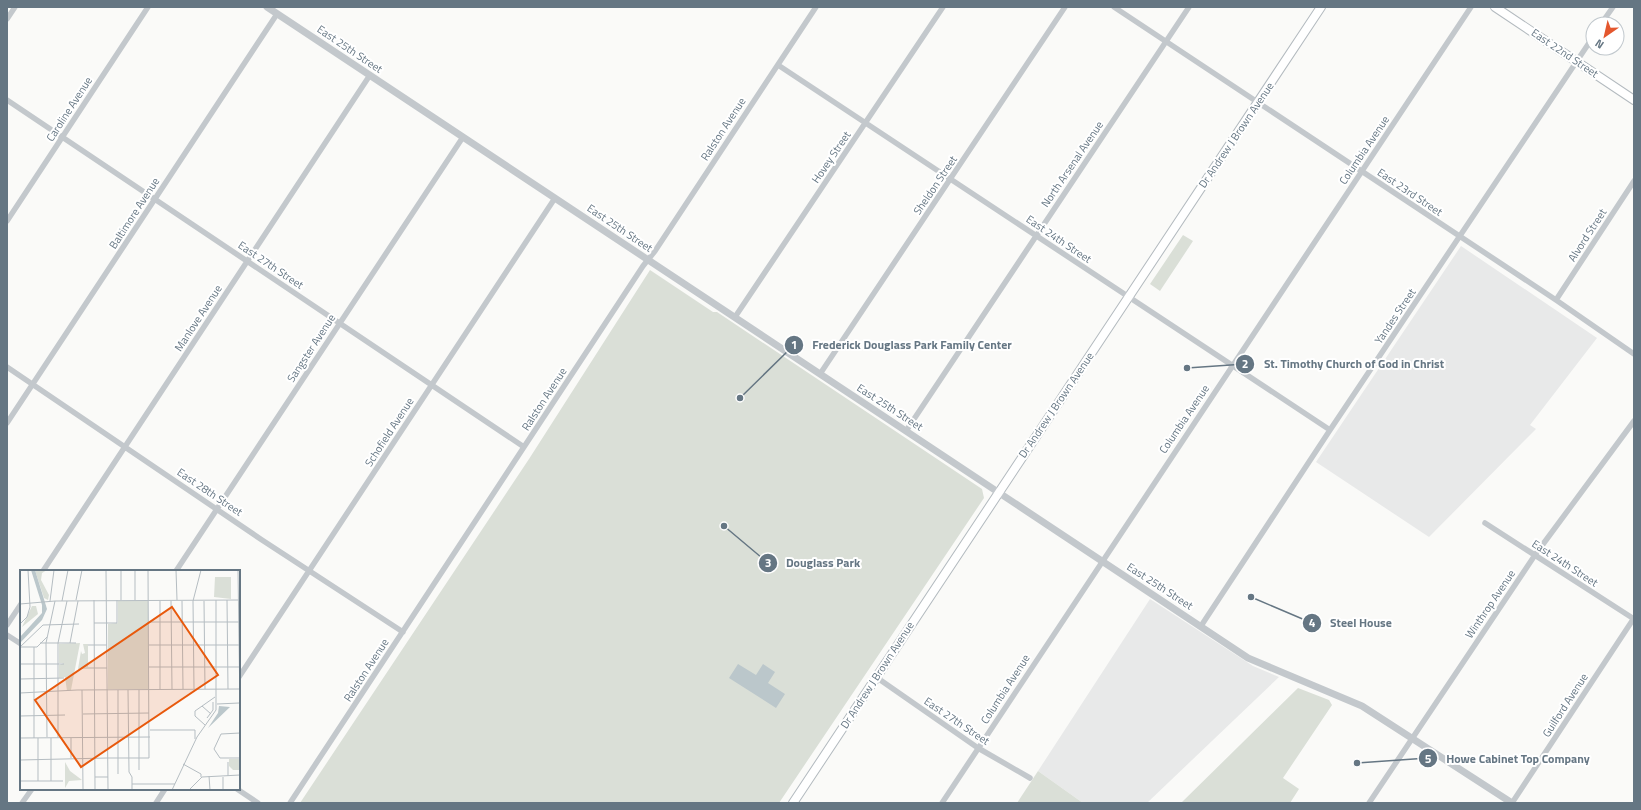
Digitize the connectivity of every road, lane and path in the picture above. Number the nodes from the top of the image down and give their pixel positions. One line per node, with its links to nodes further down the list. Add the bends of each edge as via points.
1 (15, 7): 15 (street)
2 (148, 7): 25 (street, Caroline Avenue)
3 (268, 7): 13 (street, East 25th Street)
4 (816, 7): 19 (street, Ralston Avenue)
5 (943, 7): 24 (street, Hovey Street)
6 (1065, 7): 28 (street, Sheldon Street)
7 (1114, 7): 16 (street, East 23rd Street)
8 (1188, 7): 16 (street, North Arsenal Avenue)
9 (1321, 7): 23 (main road, Dr Andrew J Brown Avenue)
10 (1471, 7): 27 (street, Columbia Avenue)
11 (1495, 7): 18 (main road, East 22nd Street)
12 (1613, 7): 14 (street)
13 (277, 14): 20 (street, East 25th Street); 31 (street, Baltimore Avenue)
14 (1607, 16)
15 (7, 19)
16 (1166, 41): 23 (street, East 23rd Street); 33 (street, North Arsenal Avenue)
17 (1585, 50): 18 (street, Yandes Street)
18 (1577, 62): 22 (main road, East 22nd Street); 34 (street, Yandes Street)
19 (778, 64): 24 (street, East 24th Street); 35 (street, Ralston Avenue)
20 (370, 75): 26 (street, East 25th Street); 36 (street, Manlove Avenue)
21 (7, 100): 25 (street, East 27th Street)
22 (1634, 100)
23 (1258, 102): 27 (street, East 23rd Street); 37 (main road, Dr Andrew J Brown Avenue)
24 (866, 123): 28 (street, East 24th Street); 39 (street, Hovey Street)
25 (63, 137): 31 (street, East 27th Street); 32 (street, Caroline Avenue)
26 (463, 137): 30 (street, East 25th Street); 40 (street, Sangster Avenue)
27 (1361, 172): 34 (street, East 23rd Street); 42 (street, Columbia Avenue)
28 (951, 179): 33 (street, East 24th Street); 44 (street, Sheldon Street)
29 (1634, 181): 38 (street, Alvord Street)
30 (555, 198): 35 (street, East 25th Street); 46 (street, Schofield Avenue)
31 (154, 200): 36 (street, East 27th Street); 45 (street, Baltimore Avenue)
32 (7, 221)
33 (1036, 236): 37 (street, East 24th Street); 50 (street, North Arsenal Avenue)
34 (1459, 237): 38 (street, East 23rd Street); 49 (street, Yandes Street)
35 (648, 260): 39 (street, East 25th Street); 52 (street, Ralston Avenue)
36 (247, 261): 40 (street, East 27th Street); 51 (street, Manlove Avenue)
37 (1128, 297): 42 (street, East 24th Street); 53 (main road, Dr Andrew J Brown Avenue)
38 (1556, 300): 41 (street, East 23rd Street)
39 (735, 317): 44 (street, East 25th Street)
40 (339, 323): 46 (street, East 27th Street); 54 (street, Sangster Avenue)
41 (1634, 354)
42 (1232, 366): 49 (street, East 24th Street); 57 (street, Columbia Avenue)
43 (7, 367): 45 (street, East 28th Street)
44 (820, 374): 50 (street, East 25th Street)
45 (32, 384): 48 (street, Baltimore Avenue); 51 (street, East 28th Street)
46 (432, 385): 52 (street, East 27th Street); 60 (street, Schofield Avenue)
47 (1634, 421): 56 (street, Winthrop Avenue)
48 (7, 423)
49 (1330, 430): 64 (street, Yandes Street)
50 (906, 431): 53 (street, East 25th Street)
51 (125, 446): 54 (street, East 28th Street); 58 (street, Manlove Avenue)
52 (524, 447): 65 (street, Ralston Avenue)
53 (998, 492): 57 (street, East 25th Street); 69 (main road, Dr Andrew J Brown Avenue)
54 (217, 509): 59 (street, Sangster Avenue); 60 (street, East 28th Street)
55 (1485, 523): 56 (street, East 24th Street)
56 (1535, 555): 62 (street, East 24th Street); 70 (street, Winthrop Avenue)
57 (1102, 561): 64 (street, East 25th Street); 71 (street, Columbia Avenue)
58 (43, 570)
59 (177, 570)
60 (309, 571): 65 (street, East 28th Street); 68 (street, Schofield Avenue)
61 (20, 606): 63 (street)
62 (1634, 619): 83 (street, Guilford Avenue)
63 (7, 625)
64 (1201, 626): 70 (street, East 25th Street, via 1256,662 1359,705)
65 (403, 632): 79 (street, Ralston Avenue)
66 (7, 635): 67 (street)
67 (20, 643)
68 (240, 675)
69 (876, 678): 71 (street, East 27th Street); 80 (main road, Dr Andrew J Brown Avenue)
70 (1412, 738): 82 (street, Winthrop Avenue); 83 (street, East 25th Street)
71 (978, 748): 72 (street, East 27th Street); 81 (street, Columbia Avenue)
72 (1030, 778)
73 (31, 790): 76 (street)
74 (164, 790): 77 (street)
75 (238, 790): 78 (street)
76 (22, 803)
77 (156, 803)
78 (258, 803)
79 (290, 803)
80 (793, 803)
81 (942, 803)
82 (1370, 803)
83 (1512, 803)

